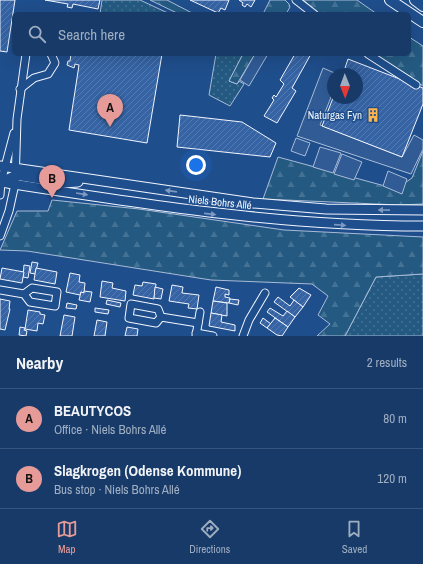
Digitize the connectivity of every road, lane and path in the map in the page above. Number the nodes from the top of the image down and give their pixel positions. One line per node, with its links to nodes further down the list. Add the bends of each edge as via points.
1 (296, 0): 5 (street)
2 (390, 0): 6 (main road)
3 (415, 0): 4 (main road)
4 (423, 6)
5 (311, 12)
6 (408, 12)
7 (411, 14): 8 (main road)
8 (423, 22)
9 (26, 56): 13 (street)
10 (53, 56): 13 (street, via 55,63 48,74 34,78)
11 (371, 56): 12 (street)
12 (416, 85)
13 (20, 89): 14 (street)
14 (17, 119): 15 (street); 16 (street)
15 (2, 175): 16 (street, Niels Bohrs Allé); 16 (street, Niels Bohrs Allé); 17 (street)
16 (16, 176): 18 (street, Niels Bohrs Allé, one-way to 16, via 326,209 253,203 106,182); 19 (street, Niels Bohrs Allé, one-way to 19, via 204,213 347,225); 20 (street)
17 (0, 195)
18 (423, 210)
19 (423, 226)
20 (0, 236)
21 (0, 290): 23 (street)
22 (265, 293): 29 (street)
23 (24, 294)
24 (200, 312): 26 (street)
25 (161, 317): 26 (street)
26 (198, 323): 27 (street)
27 (196, 335): 28 (street)
28 (213, 336)
29 (243, 336)

